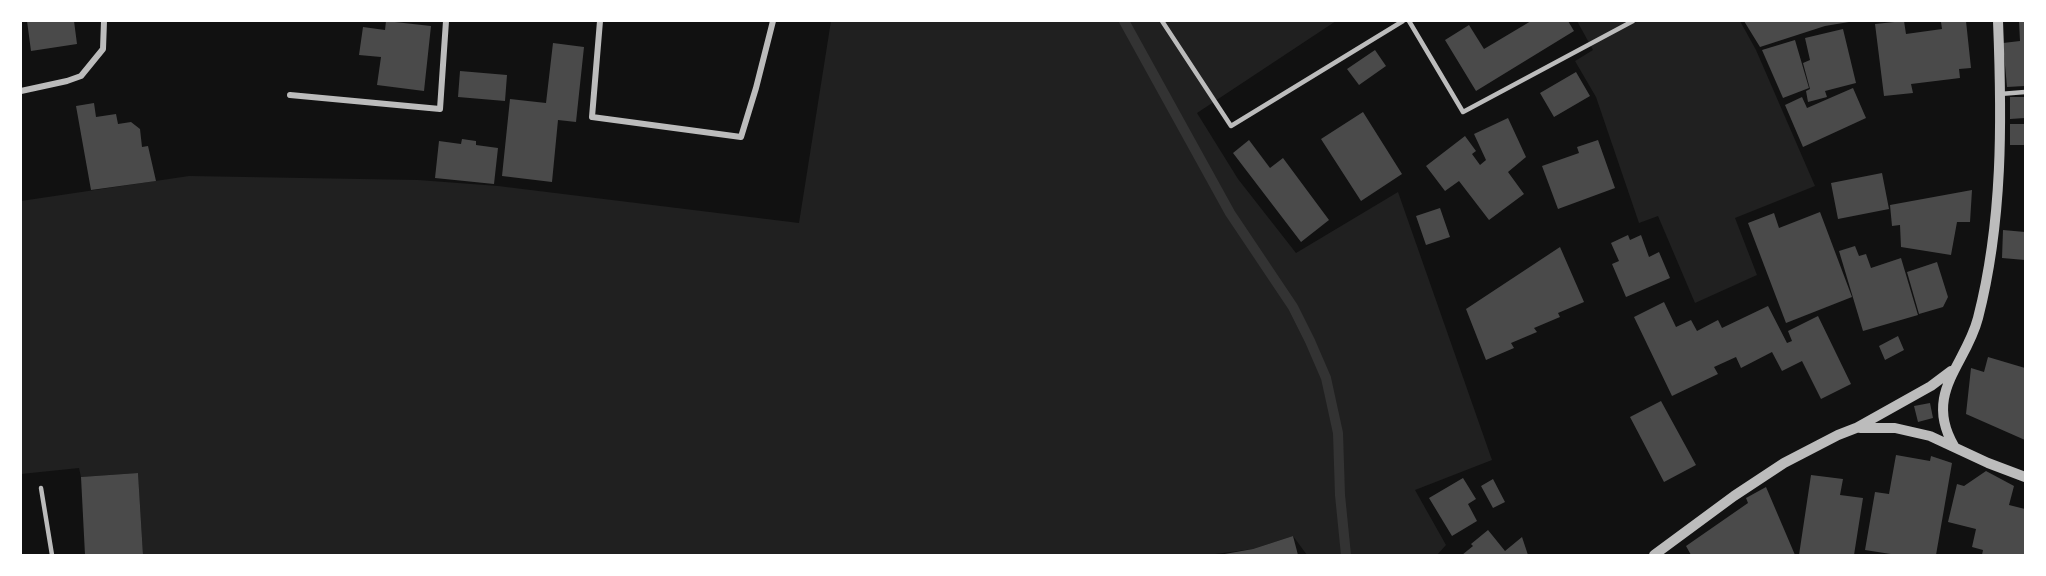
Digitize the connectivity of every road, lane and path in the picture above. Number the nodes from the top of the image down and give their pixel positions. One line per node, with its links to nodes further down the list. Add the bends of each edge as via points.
1 (104, 21): 10 (street, via 103,49 81,76)
2 (446, 21): 13 (street, via 440,108)
3 (600, 21): 4 (street, via 592,117 741,137)
4 (773, 21)
5 (1162, 21): 6 (lane, via 1231,126)
6 (1403, 21)
7 (1409, 21): 8 (lane, via 1463,112)
8 (1633, 21)
9 (1998, 21): 12 (street)
10 (21, 90)
11 (2025, 92): 12 (lane)
12 (2000, 94): 14 (street, via 1999,169 1991,257 1976,329)
13 (290, 95)
14 (1954, 368): 15 (street, via 1931,386); 16 (street, via 1943,405 1947,434)
15 (1856, 428): 16 (street, via 1896,428); 20 (street, via 1784,463)
16 (1954, 446): 17 (street)
17 (2025, 477)
18 (41, 488): 19 (lane)
19 (52, 555)
20 (1654, 555)

